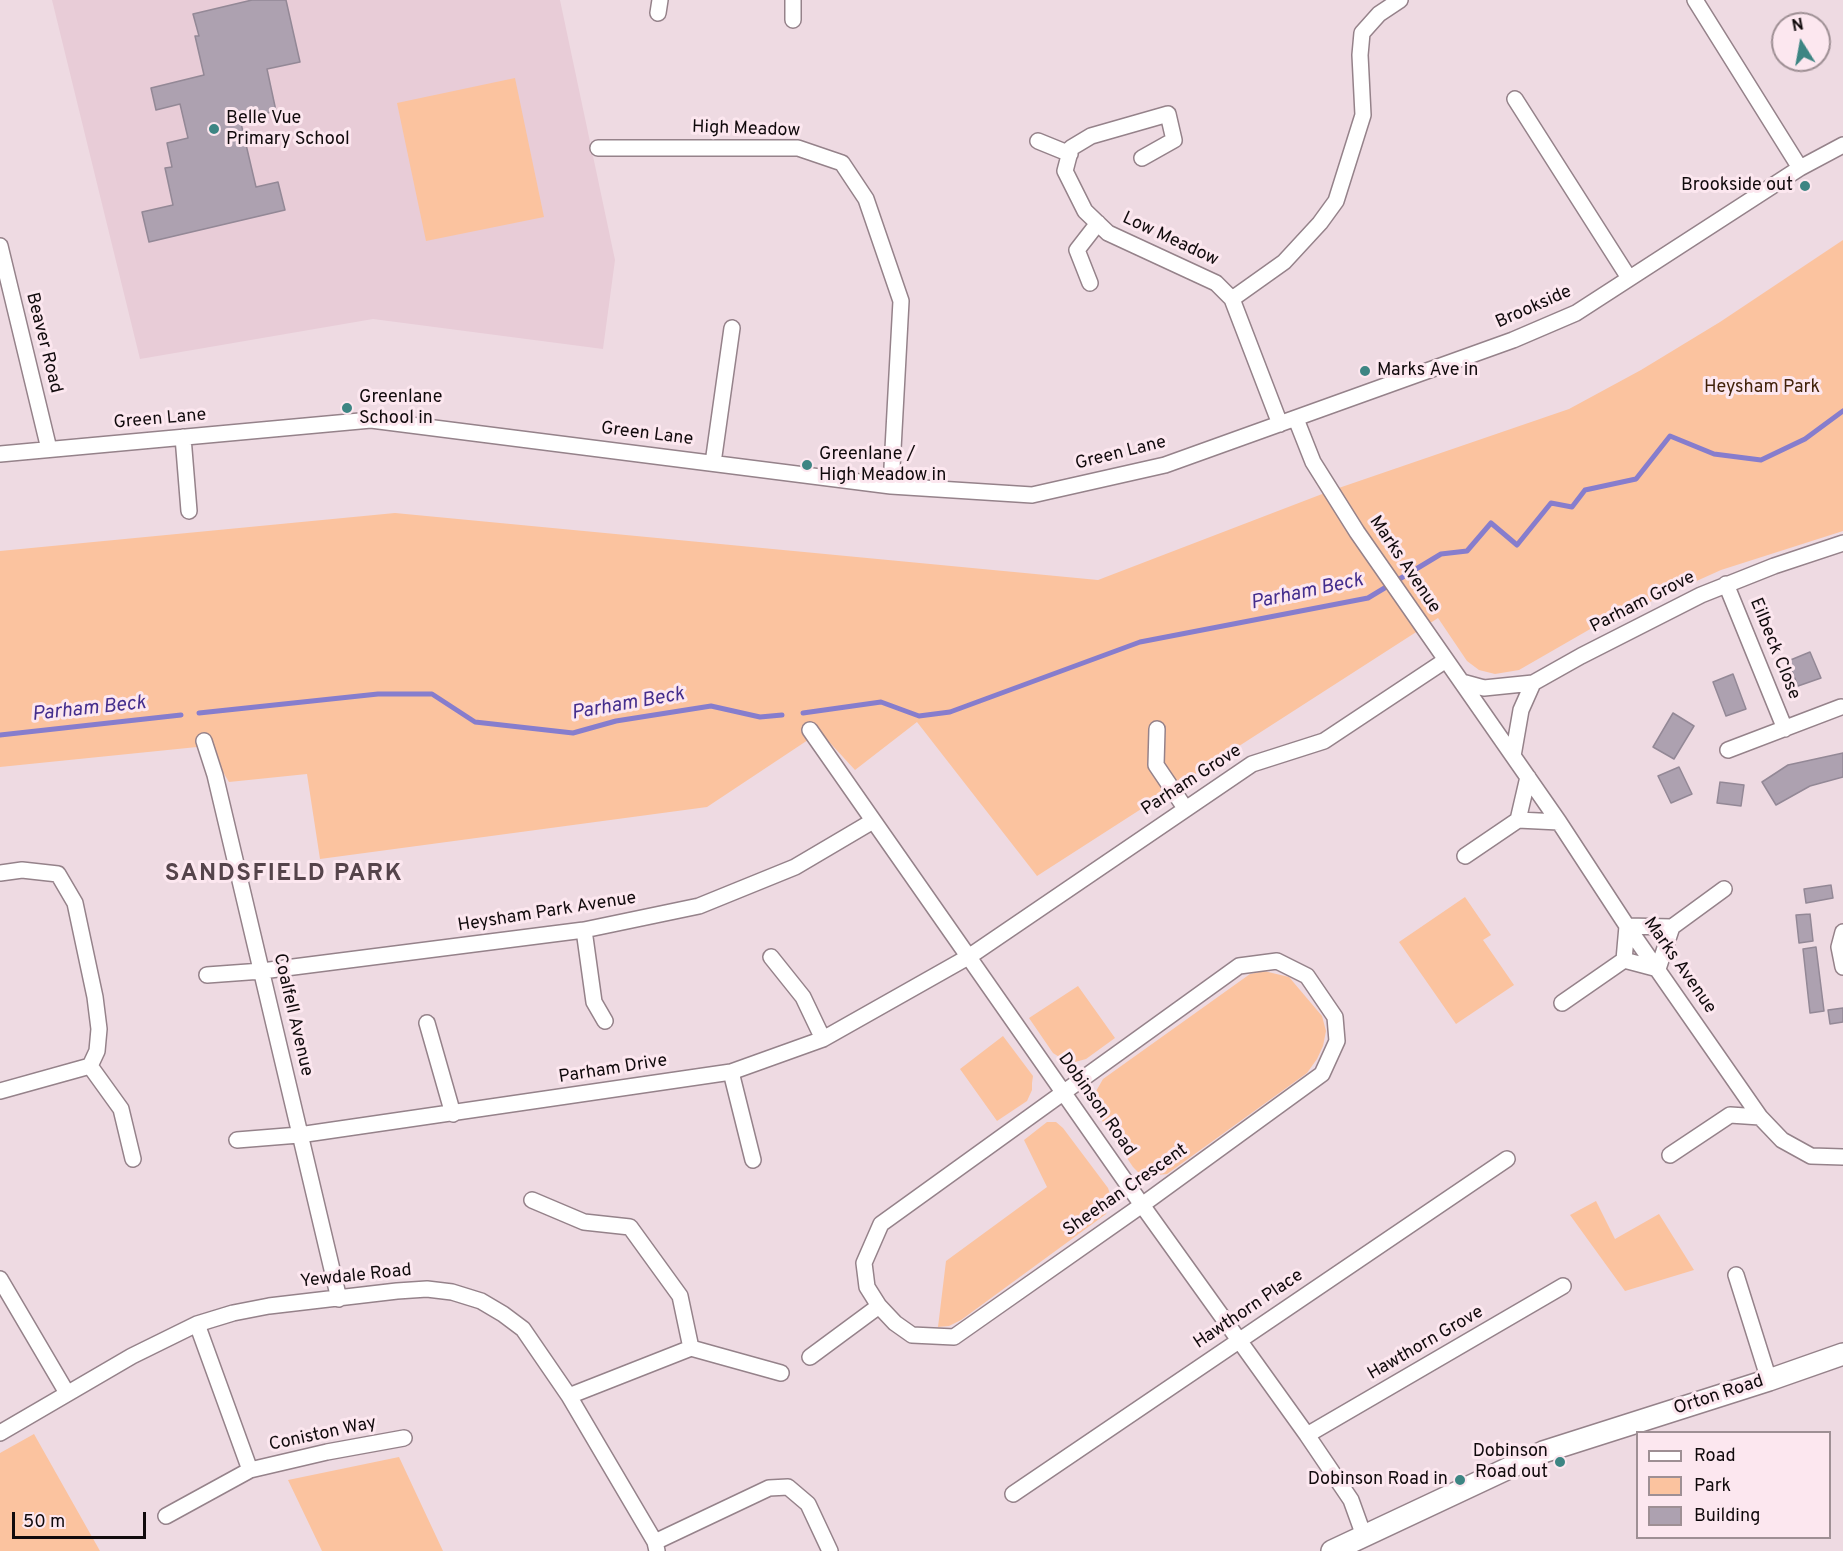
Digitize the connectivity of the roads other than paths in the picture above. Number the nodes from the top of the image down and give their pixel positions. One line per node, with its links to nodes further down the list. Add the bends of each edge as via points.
1 (793, 0): 4 (street)
2 (1400, 0): 16 (street, via 1379,14 1362,33 1363,116 1336,201 1284,262)
3 (1695, 0): 11 (street)
4 (793, 20)
5 (1515, 99): 14 (street)
6 (1038, 141): 9 (street)
7 (1843, 145): 11 (street, Brookside)
8 (598, 148): 24 (street, High Meadow, via 798,148 842,163 866,199 901,301)
9 (1070, 154): 10 (street, via 1071,148 1091,136 1168,114 1174,140); 12 (street, Low Meadow, via 1065,171 1084,211)
10 (1142, 158)
11 (1800, 168): 14 (street, Brookside)
12 (1098, 223): 15 (street, via 1077,250); 16 (street, Low Meadow, via 1108,233 1216,283)
13 (0, 246): 21 (street, Beaver Road)
14 (1629, 278): 18 (street, Brookside, via 1576,313 1513,340)
15 (1090, 283)
16 (1232, 299): 19 (street, Low Meadow)
17 (732, 328): 23 (street)
18 (1296, 418): 19 (street, Brookside); 28 (street, Marks Avenue, via 1313,462 1330,490)
19 (1280, 424): 24 (street, Green Lane, via 1165,465 1032,495)
20 (183, 437): 21 (street, Green Lane); 23 (street, Green Lane, via 371,420); 25 (street)
21 (49, 449): 22 (street, Green Lane)
22 (0, 454)
23 (714, 463): 24 (street, Green Lane)
24 (891, 486)
25 (189, 511)
26 (1843, 543): 27 (street, Parham Grove)
27 (1726, 584): 30 (street, Parham Grove); 33 (street, Eilbeck Close)
28 (1446, 660): 29 (street, Marks Avenue); 39 (street, Parham Grove, via 1324,741 1252,764)
29 (1462, 681): 30 (street, Parham Grove, via 1484,688); 37 (street, Marks Avenue)
30 (1533, 683): 37 (street, via 1521,710)
31 (1841, 707): 33 (street)
32 (1157, 729): 39 (street, via 1156,765)
33 (1785, 729): 36 (street)
34 (810, 730): 41 (street, Dobinson Road)
35 (204, 741): 55 (street, Coalfell Avenue)
36 (1728, 750)
37 (1513, 756): 38 (street, Marks Avenue)
38 (1528, 777): 40 (street); 42 (street, Marks Avenue)
39 (1185, 808): 51 (street, Parham Grove)
40 (1518, 820): 42 (street); 43 (street)
41 (873, 821): 48 (street, Heysham Park Avenue, via 795,867 699,906); 51 (street, Dobinson Road)
42 (1559, 822): 46 (street, Marks Avenue)
43 (1465, 856)
44 (0, 873): 61 (street, via 22,870 58,874 75,903 99,1029 97,1051)
45 (1724, 889): 47 (street)
46 (1628, 926): 47 (street); 52 (street); 54 (street, Marks Avenue)
47 (1672, 927): 54 (street)
48 (584, 930): 55 (street, Heysham Park Avenue); 58 (street, via 594,1002)
49 (1843, 932): 53 (street, via 1839,947)
50 (771, 957): 60 (street, via 803,997)
51 (970, 957): 60 (street, Parham Drive); 65 (street, Dobinson Road)
52 (1624, 960): 54 (street); 57 (street)
53 (1843, 967)
54 (1658, 969): 63 (street, Marks Avenue)
55 (262, 971): 56 (street, Heysham Park Avenue); 69 (street, Coalfell Avenue)
56 (207, 975)
57 (1562, 1003)
58 (605, 1021)
59 (427, 1023): 66 (street)
60 (823, 1039): 62 (street, Parham Drive)
61 (90, 1066): 64 (street); 73 (street, via 121,1109)
62 (731, 1072): 66 (street, Parham Drive); 75 (street)
63 (1737, 1083): 67 (street); 68 (street, Marks Avenue)
64 (0, 1091)
65 (1064, 1093): 77 (street, Dobinson Road); 77 (street, Sheehan Crescent, via 1239,966 1277,961 1307,976 1335,1017 1337,1041 1322,1074); 82 (street, Sheehan Crescent, via 881,1224 864,1263 867,1287)
66 (453, 1114): 69 (street, Parham Drive)
67 (1730, 1115): 68 (street); 71 (street)
68 (1760, 1117): 72 (street, Marks Avenue, via 1782,1140 1811,1156)
69 (299, 1135): 70 (street, Parham Drive); 81 (street, Coalfell Avenue)
70 (237, 1140)
71 (1670, 1155)
72 (1843, 1157)
73 (133, 1159)
74 (1507, 1159): 84 (street, Hawthorn Place)
75 (753, 1160)
76 (532, 1200): 85 (street, via 584,1222 630,1227 680,1296)
77 (1142, 1205): 82 (street, Sheehan Crescent, via 954,1337 912,1335); 84 (street, Dobinson Road)
78 (1736, 1275): 89 (street)
79 (0, 1279): 90 (street)
80 (1563, 1286): 93 (street, Hawthorn Grove)
81 (339, 1299): 83 (street, Yewdale Road, via 269,1306); 91 (street, Yewdale Road, via 428,1289 481,1301 523,1329)
82 (879, 1306): 87 (street)
83 (196, 1324): 90 (street, Yewdale Road); 95 (street, Coniston Way)
84 (1239, 1341): 93 (street, Dobinson Road); 96 (street, Hawthorn Place)
85 (691, 1348): 88 (street); 91 (street)
86 (1843, 1354): 89 (street, Orton Road)
87 (810, 1357)
88 (781, 1373)
89 (1769, 1380): 98 (street, Orton Road, via 1543,1452)
90 (67, 1393): 92 (street, Yewdale Road)
91 (569, 1396): 99 (street, Yewdale Road)
92 (0, 1433)
93 (1308, 1435): 98 (street, Dobinson Road, via 1351,1500)
94 (404, 1438): 95 (street, Coniston Way)
95 (250, 1470): 97 (street, Coniston Way)
96 (1013, 1494)
97 (166, 1515)
98 (1364, 1536): 101 (street, Orton Road)
99 (656, 1546): 100 (street, via 769,1488 788,1487 808,1504)
100 (830, 1551)
101 (1332, 1551)

